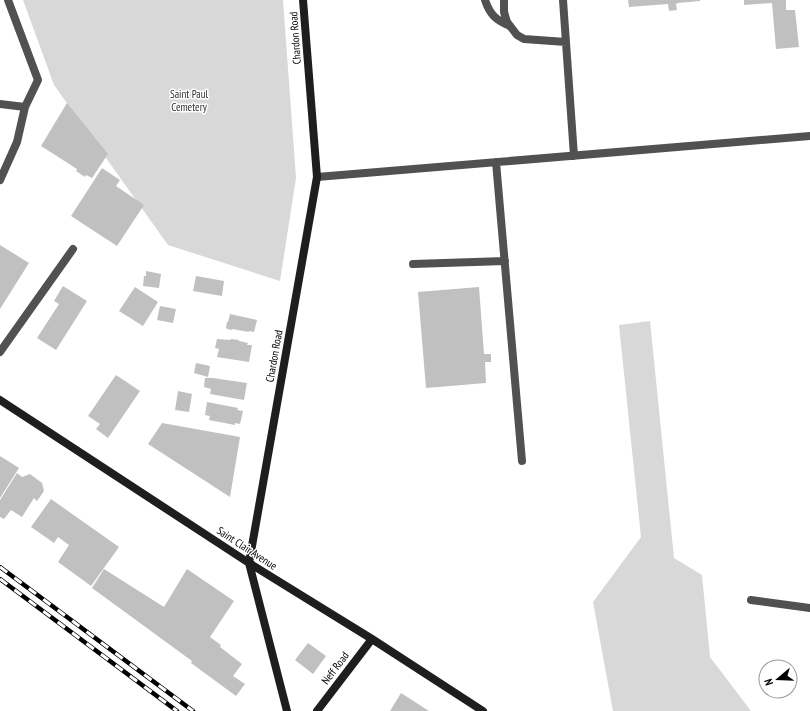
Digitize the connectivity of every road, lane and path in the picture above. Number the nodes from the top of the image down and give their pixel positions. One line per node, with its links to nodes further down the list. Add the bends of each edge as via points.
1 (8, 0): 9 (lane, via 38,80)
2 (303, 0): 13 (street, Chardon Road)
3 (485, 0): 6 (lane, via 493,16)
4 (504, 0): 6 (lane, via 504,12)
5 (563, 0): 7 (lane)
6 (510, 26): 7 (lane, via 517,36)
7 (566, 42): 11 (lane)
8 (0, 104): 9 (lane)
9 (25, 107): 14 (lane, via 17,142)
10 (810, 136): 11 (lane)
11 (574, 156): 12 (lane)
12 (496, 162): 13 (lane); 16 (lane)
13 (316, 177): 21 (street, Chardon Road)
14 (0, 180)
15 (73, 249): 18 (lane)
16 (505, 261): 17 (lane); 20 (lane)
17 (413, 264)
18 (0, 352)
19 (0, 400): 21 (street, Saint Clair Avenue)
20 (522, 461)
21 (249, 563): 24 (street, Saint Clair Avenue); 25 (street, Chardon Road)
22 (751, 600): 23 (lane)
23 (810, 608)
24 (372, 639): 26 (street, Neff Road); 27 (street, Saint Clair Avenue)
25 (287, 711)
26 (317, 711)
27 (483, 711)

